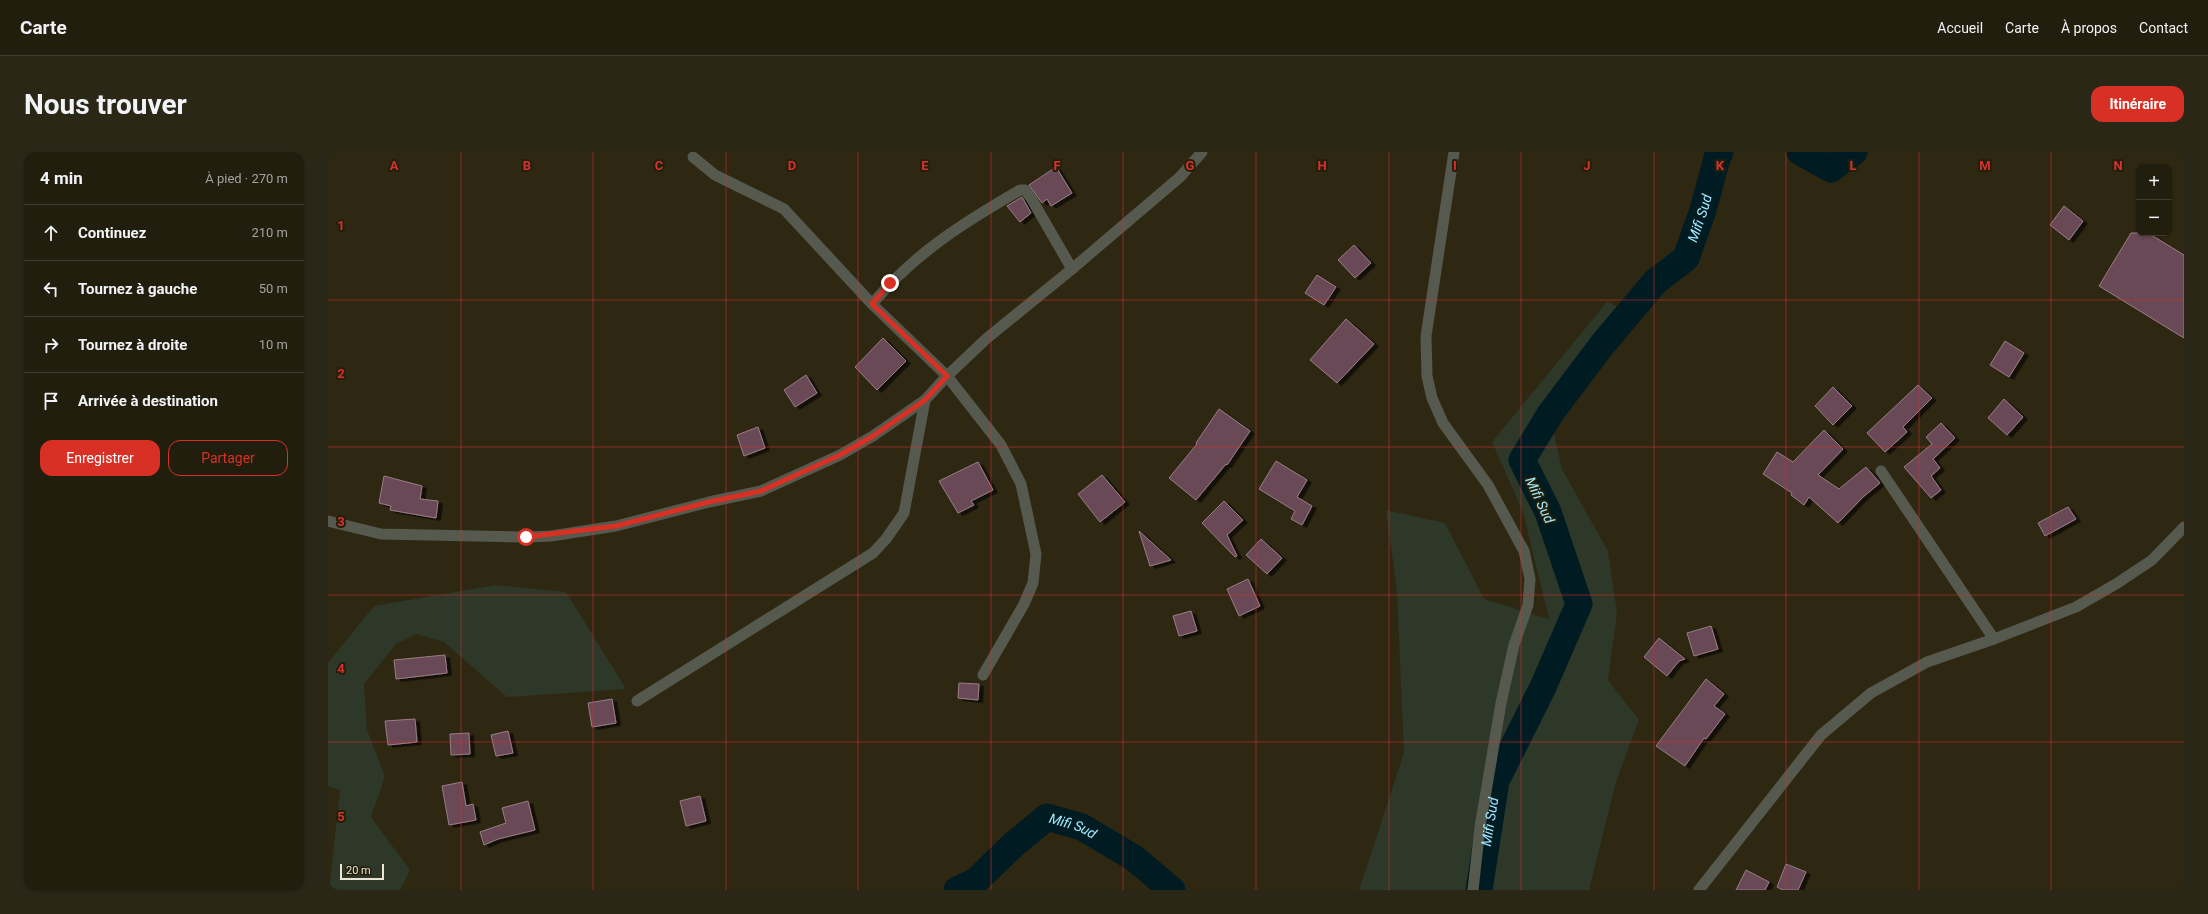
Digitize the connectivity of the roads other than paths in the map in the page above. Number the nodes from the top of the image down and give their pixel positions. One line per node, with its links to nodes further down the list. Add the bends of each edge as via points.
1 (1202, 152): 4 (street, via 1180,177)
2 (1454, 152): 14 (street, via 1426,336 1426,376 1443,423 1488,485 1524,551 1530,579 1528,605 1514,646 1500,703 1480,827)
3 (693, 157): 5 (street, via 715,175 784,209)
4 (1072, 269): 5 (street, via 1031,198 1025,190 1020,190 943,237 907,266); 6 (street, via 986,339)
5 (872, 304): 6 (street)
6 (947, 376): 7 (street); 12 (street, via 1002,445 1020,484 1036,554 1033,583 1024,604)
7 (925, 400): 9 (street, via 840,455 761,491 616,526 526,537 382,534); 13 (street, via 904,512 873,553)
8 (1881, 471): 11 (street)
9 (328, 521)
10 (2184, 527): 11 (street, via 2152,560 2116,584 2076,607)
11 (1994, 640): 15 (street, via 1927,662 1871,693 1826,730)
12 (983, 675)
13 (637, 701)
14 (1473, 890)
15 (1699, 890)

